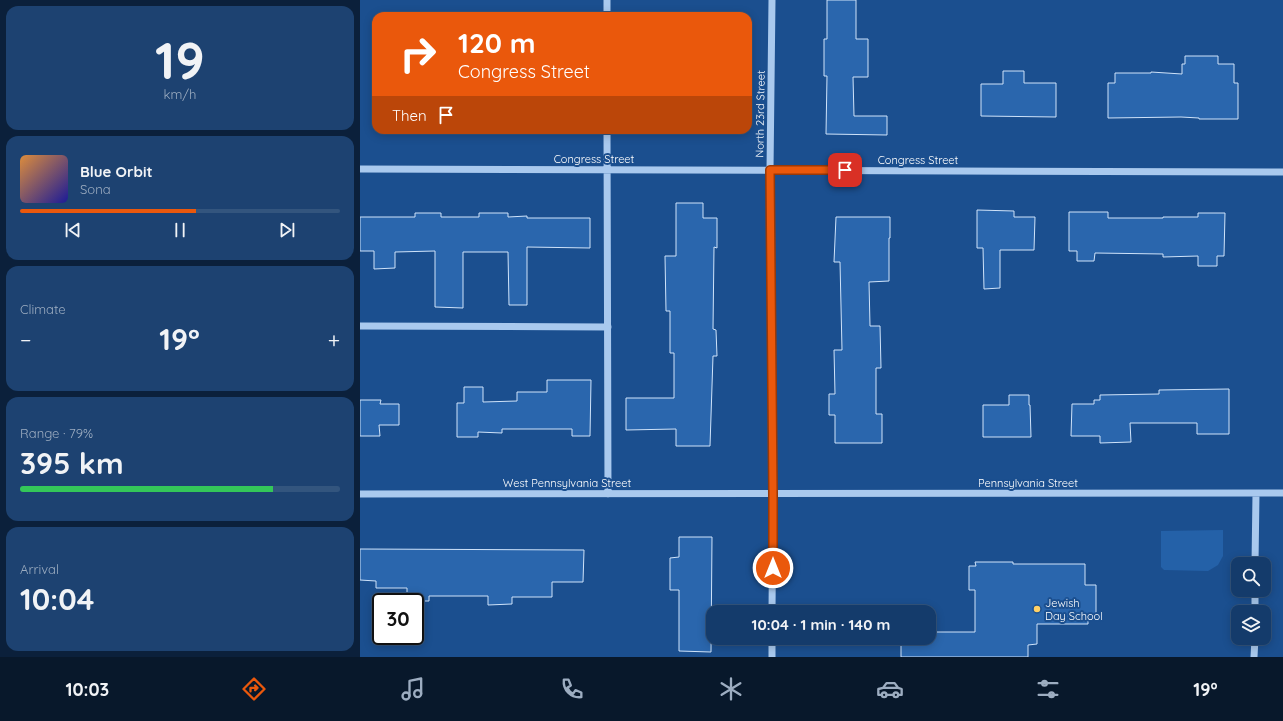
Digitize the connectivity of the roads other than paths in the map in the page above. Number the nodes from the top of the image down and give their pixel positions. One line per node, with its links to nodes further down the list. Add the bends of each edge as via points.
1 (607, 0): 3 (street)
2 (772, 0): 7 (street, North 23rd Street)
3 (607, 12)
4 (607, 134): 6 (street)
5 (360, 169): 6 (street, Congress Street)
6 (607, 170): 7 (street, Congress Street); 10 (street)
7 (770, 170): 8 (street, Congress Street); 13 (street, North 23rd Street)
8 (1283, 172)
9 (360, 326): 10 (street)
10 (608, 327): 12 (street)
11 (360, 494): 12 (street, West Pennsylvania Street)
12 (608, 494): 13 (street, West Pennsylvania Street)
13 (773, 494): 14 (street, Pennsylvania Street); 17 (street, North 23rd Street)
14 (1256, 494): 15 (street, Pennsylvania Street); 16 (street)
15 (1283, 494)
16 (1255, 557)
17 (772, 605)
18 (772, 645): 20 (street)
19 (1255, 645): 21 (street)
20 (772, 657)
21 (1254, 657)

